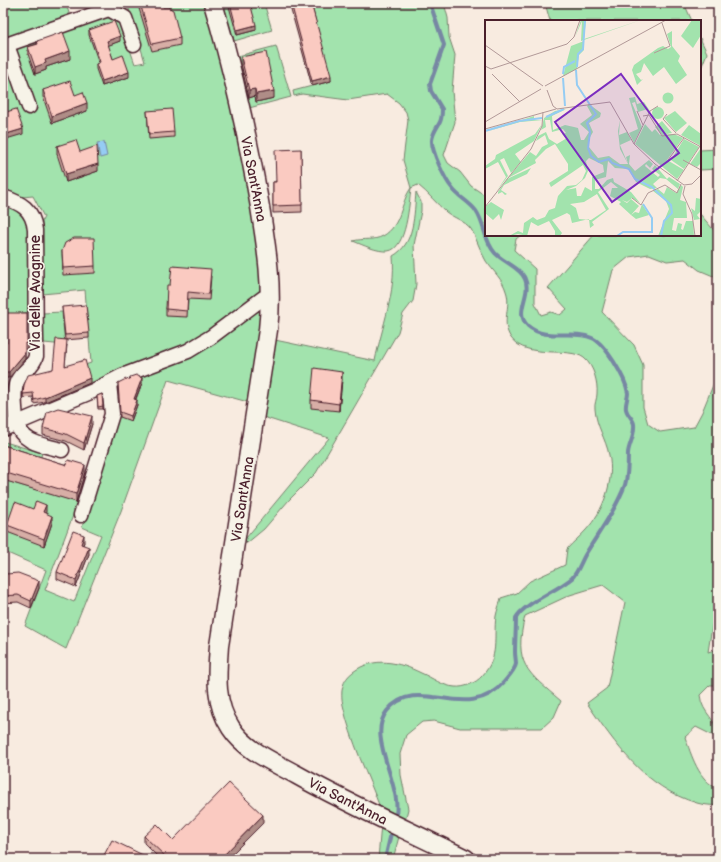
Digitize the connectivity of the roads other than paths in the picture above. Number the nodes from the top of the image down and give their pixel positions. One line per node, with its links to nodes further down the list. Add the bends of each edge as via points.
1 (213, 3): 7 (street, Via Sant'Anna, via 230,62 256,182)
2 (108, 6): 3 (street, via 126,18); 4 (street)
3 (134, 44)
4 (5, 46): 5 (street)
5 (29, 107)
6 (3, 197): 9 (street, Via delle Avagnine, via 27,209 32,216 35,230 36,356 32,366 16,383)
7 (272, 296): 8 (street, via 263,298 194,348); 13 (street, Via Sant'Anna, via 219,646 217,669 222,711 232,729 256,752 331,794)
8 (109, 383): 9 (street); 12 (street, via 112,414)
9 (16, 422): 10 (street); 11 (street, via 18,429 26,438)
10 (3, 429)
11 (62, 450)
12 (80, 515)
13 (466, 859)

